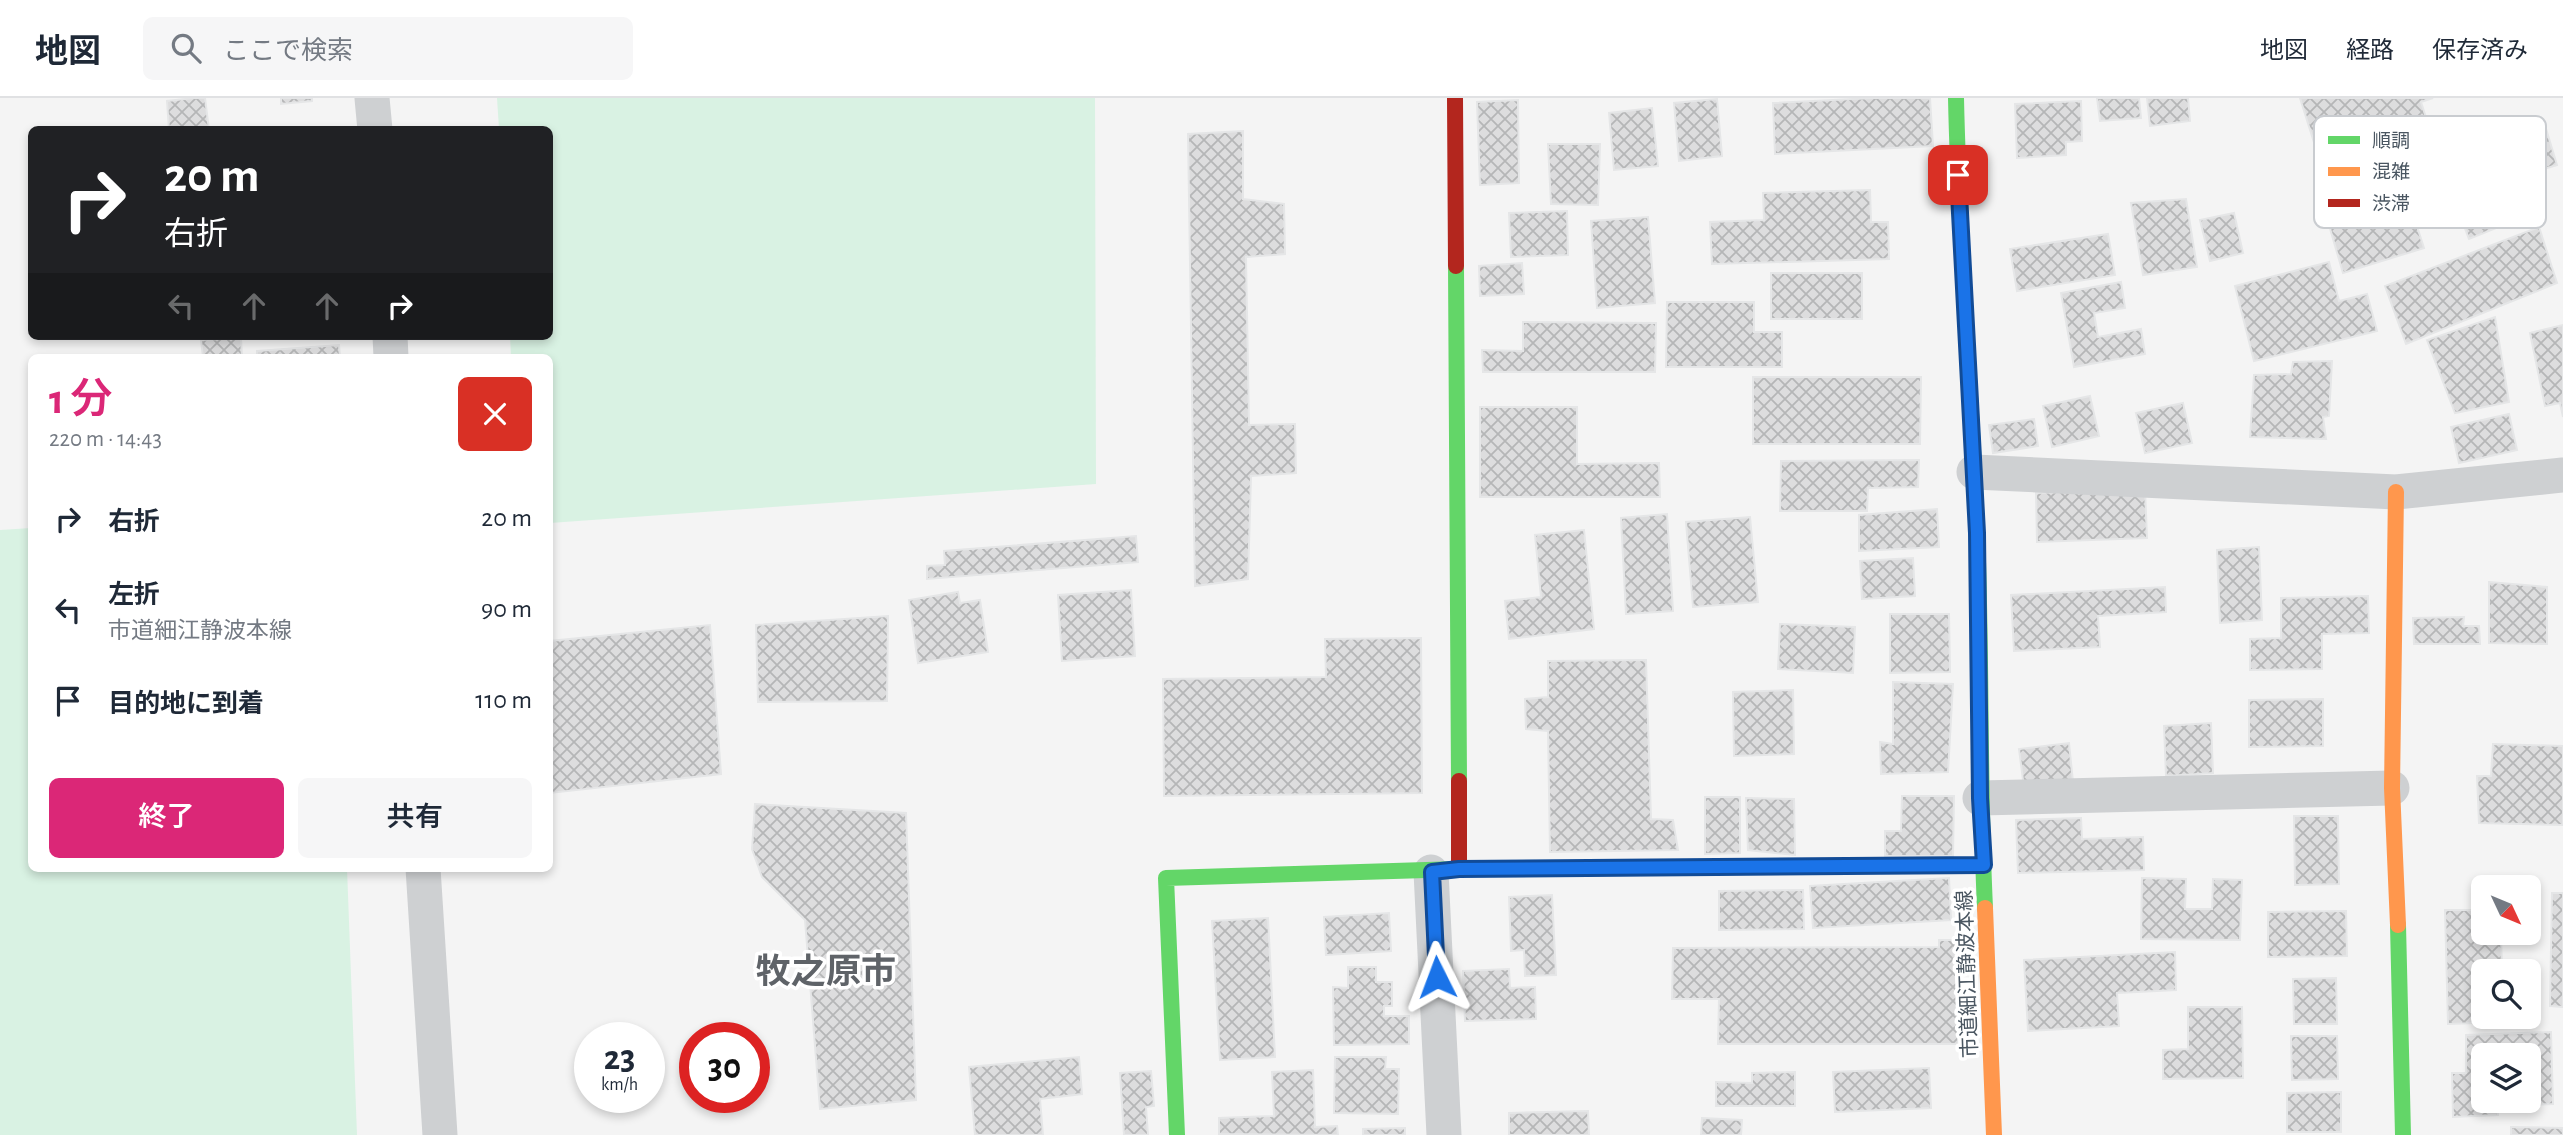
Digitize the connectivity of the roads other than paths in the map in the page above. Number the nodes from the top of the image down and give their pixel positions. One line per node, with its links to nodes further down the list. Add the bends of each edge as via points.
1 (372, 98): 4 (street)
2 (1455, 98): 11 (street)
3 (1956, 98): 5 (street, 市道細江静波本線)
4 (375, 126)
5 (1974, 472): 7 (street); 9 (street, 市道細江静波本線)
6 (2563, 475): 7 (street)
7 (2396, 492): 8 (street)
8 (2392, 788): 9 (street); 17 (street)
9 (1980, 798): 10 (street, 市道細江静波本線)
10 (1984, 865): 11 (street); 16 (street, 市道細江静波本線)
11 (1445, 871): 14 (street, via 1166,877); 15 (street)
12 (423, 872): 13 (street)
13 (440, 1135)
14 (1177, 1135)
15 (1444, 1135)
16 (1994, 1135)
17 (2403, 1135)

